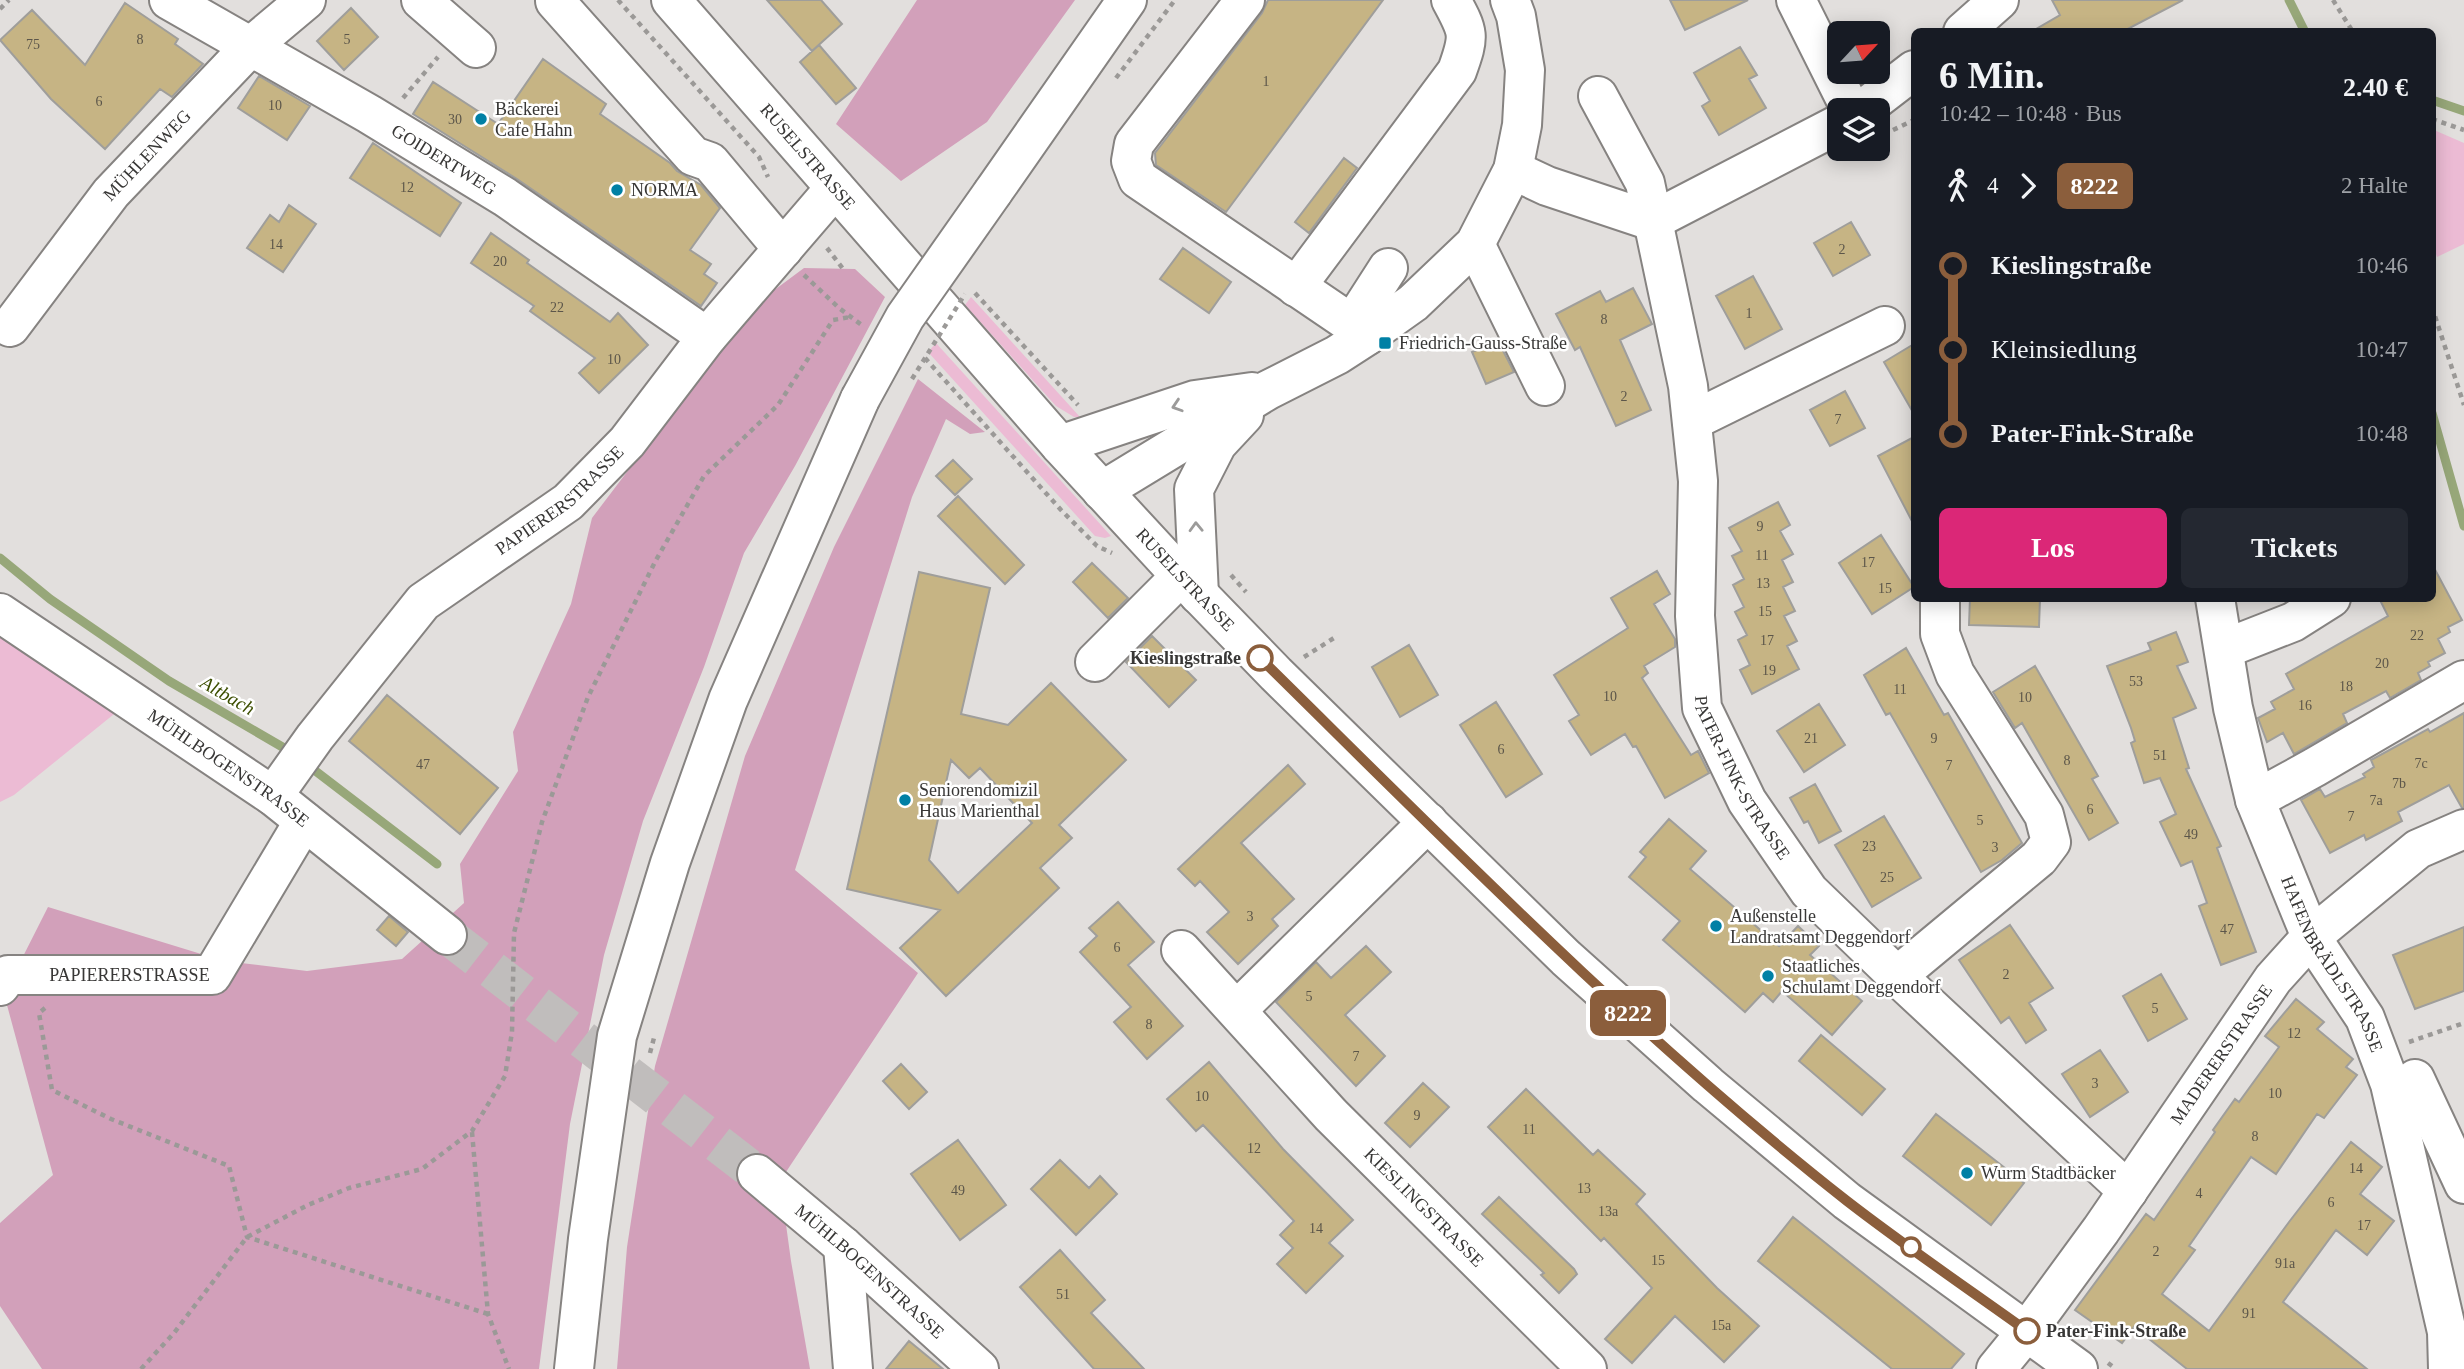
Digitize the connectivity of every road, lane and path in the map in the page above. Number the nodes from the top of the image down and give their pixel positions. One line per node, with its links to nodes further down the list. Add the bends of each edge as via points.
1 (9, 0): 15 (path)
2 (169, 0): 18 (street, GOIDERTWEG)
3 (306, 0): 18 (street, MÜHLENWEG)
4 (422, 0): 19 (street)
5 (555, 0): 35 (street, via 693,156 710,162)
6 (618, 0): 30 (path, via 759,157)
7 (671, 0): 31 (street, RUSELSTRASSE)
8 (1127, 0): 90 (street, bridge, via 905,317 860,399 728,700 670,863 617,1036)
9 (1245, 0): 38 (street, via 1134,144 1131,161 1138,179)
10 (1451, 0): 38 (street, via 1466,26 1466,47 1457,71)
11 (1510, 0): 29 (street, via 1525,70 1522,125)
12 (1796, 0): 24 (street)
13 (1998, 0): 16 (street)
14 (2333, 0): 17 (path)
15 (0, 9)
16 (1967, 28)
17 (2350, 28)
18 (250, 47): 42 (street, MÜHLENWEG, via 111,193); 45 (street, GOIDERTWEG, via 505,197)
19 (476, 48)
20 (1911, 72): 25 (street)
21 (414, 83): 22 (path)
22 (407, 93)
23 (1598, 96): 32 (street, PATER-FINK-STRASSE, via 1645,183)
24 (1846, 98)
25 (1878, 98)
26 (2436, 120): 28 (path)
27 (1827, 130): 32 (street)
28 (2464, 130)
29 (1513, 170): 32 (street); 33 (street)
30 (772, 183)
31 (835, 188): 35 (street, PAPIERERSTRASSE); 52 (street, RUSELSTRASSE)
32 (1652, 221): 51 (street, PATER-FINK-STRASSE)
33 (1475, 244): 44 (street, via 1413,303); 47 (street)
34 (825, 246): 37 (path)
35 (793, 261): 39 (path); 45 (street, PAPIERERSTRASSE)
36 (1388, 268): 44 (street)
37 (844, 270)
38 (1296, 287): 44 (street)
39 (850, 317): 43 (path); 79 (path, via 833,320 778,405 704,476 588,697 542,822 514,933 512,1032 505,1076)
40 (2436, 319): 49 (path)
41 (1885, 326): 51 (street)
42 (10, 327)
43 (867, 329)
44 (1360, 330): 48 (street, via 1337,355)
45 (707, 337): 62 (street, PAPIERERSTRASSE, via 627,442 568,502 423,602)
46 (911, 381): 50 (path, bridge, via 970,290)
47 (1545, 386)
48 (1268, 390): 52 (street, one-way to 52, via 1195,400); 53 (street); 54 (street, one-way to 48, via 1194,489 1217,444)
49 (2464, 405)
50 (1082, 410)
51 (1692, 421): 71 (street, PATER-FINK-STRASSE, via 1698,481 1696,616 1702,708 1747,802 1809,891)
52 (1060, 446): 53 (street, RUSELSTRASSE)
53 (1102, 491): 54 (street, RUSELSTRASSE)
54 (1190, 586): 60 (street); 65 (street, RUSELSTRASSE)
55 (1940, 602): 71 (street, via 1940,634 1955,674 2044,815 2052,842 2039,858)
56 (2216, 602): 59 (street, HAFENBRÄDLSTRASSE)
57 (2325, 602): 59 (street, via 2293,622)
58 (0, 613): 62 (street, MÜHLBOGENSTRASSE)
59 (2224, 649): 63 (street, HAFENBRÄDLSTRASSE)
60 (1095, 662)
61 (2464, 680): 63 (street)
62 (273, 796): 64 (street, MÜHLBOGENSTRASSE)
63 (2255, 800): 68 (street, HAFENBRÄDLSTRASSE)
64 (304, 821): 67 (street, MÜHLBOGENSTRASSE); 70 (street, PAPIERERSTRASSE, via 212,975)
65 (1427, 822): 73 (street); 86 (street, RUSELSTRASSE, via 1566,958 1708,1085 1847,1201)
66 (2464, 829): 68 (street, MADERERSTRASSE, via 2418,849)
67 (447, 935)
68 (2311, 937): 76 (street, HAFENBRÄDLSTRASSE, via 2365,1018); 82 (street, MADERERSTRASSE, via 2273,979)
69 (1181, 950): 73 (street, KIESLINGSTRASSE)
70 (82, 975): 72 (street, PAPIERERSTRASSE, via 8,975); 83 (path, via 39,1013 52,1090 110,1119 229,1166)
71 (1897, 976): 82 (street, PATER-FINK-STRASSE)
72 (0, 986)
73 (1237, 1010): 93 (street, KIESLINGSTRASSE, via 1331,1115)
74 (2464, 1023): 76 (path)
75 (657, 1026): 77 (path)
76 (2378, 1052): 87 (street, HAFENBRÄDLSTRASSE)
77 (649, 1059)
78 (2415, 1079): 81 (street)
79 (472, 1131): 83 (path, via 422,1169 349,1188); 85 (path)
80 (757, 1174): 84 (street, MÜHLBOGENSTRASSE)
81 (2464, 1184)
82 (2128, 1191): 86 (street, MADERERSTRASSE)
83 (247, 1237): 85 (path); 88 (path)
84 (843, 1246): 91 (street); 92 (street, MÜHLBOGENSTRASSE)
85 (488, 1314): 89 (path)
86 (2027, 1331): 94 (street, MADERERSTRASSE); 95 (street, RUSELSTRASSE)
87 (2456, 1334): 96 (street, HAFENBRÄDLSTRASSE)
88 (141, 1369)
89 (509, 1369)
90 (574, 1369)
91 (853, 1369)
92 (979, 1369)
93 (1587, 1369)
94 (1996, 1369)
95 (2078, 1369)
96 (2448, 1369)

